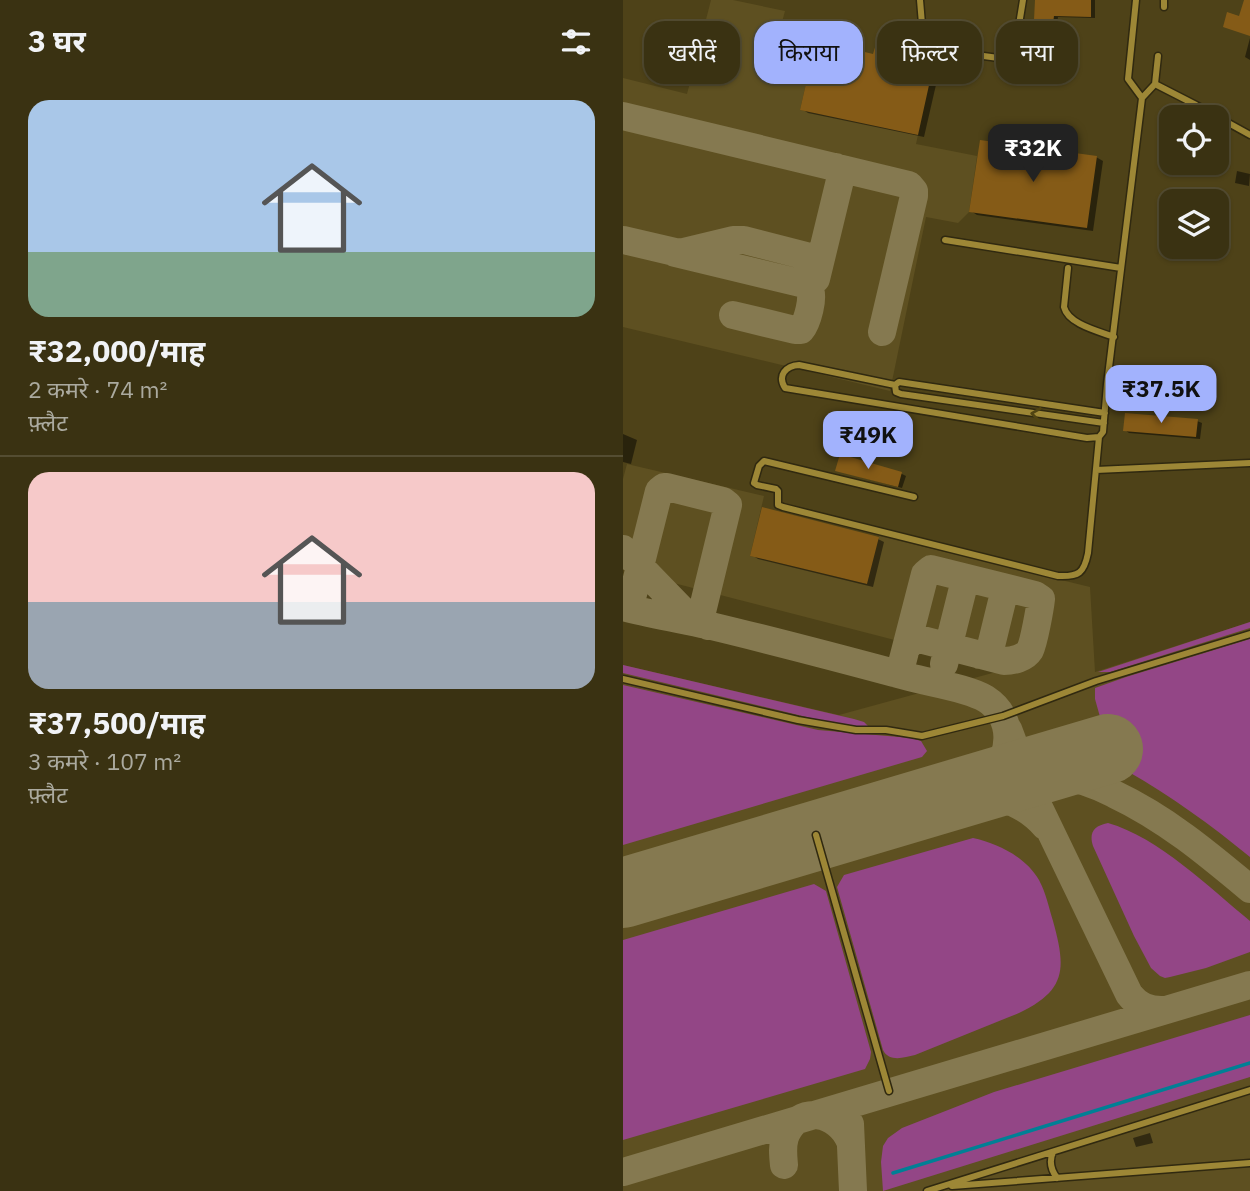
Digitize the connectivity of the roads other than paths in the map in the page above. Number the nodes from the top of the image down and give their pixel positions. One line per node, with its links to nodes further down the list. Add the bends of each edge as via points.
1 (920, 0): 2 (lane, via 924,48 1006,59 1016,43)
2 (1023, 0)
3 (1136, 0): 6 (lane, via 1128,79)
4 (1158, 56): 5 (lane)
5 (1155, 85): 6 (lane); 7 (lane)
6 (1143, 98): 10 (lane)
7 (1250, 135)
8 (945, 240): 10 (lane)
9 (1068, 268): 11 (lane, via 1065,313)
10 (1121, 268): 11 (lane)
11 (1114, 337): 13 (lane)
12 (895, 385): 13 (lane, via 899,382); 14 (lane, one-way to 12, via 901,394); 15 (lane, via 799,365 785,370 782,378 785,387)
13 (1105, 413): 14 (lane)
14 (1104, 423): 15 (lane)
15 (1099, 437): 17 (lane)
16 (1250, 463): 17 (lane)
17 (1096, 470): 18 (lane, via 1085,567 1068,577 783,507 778,505 776,489 754,483 764,461)
18 (914, 497)
19 (1250, 634): 20 (lane, via 1096,681 1003,716 922,736 798,720)
20 (623, 679)
21 (816, 835): 23 (lane)
22 (1250, 1090): 24 (lane)
23 (889, 1091)
24 (1053, 1152): 26 (lane, via 1052,1169); 27 (lane)
25 (1250, 1163): 26 (lane)
26 (1057, 1178): 27 (lane)
27 (940, 1187): 28 (lane)
28 (927, 1191)

